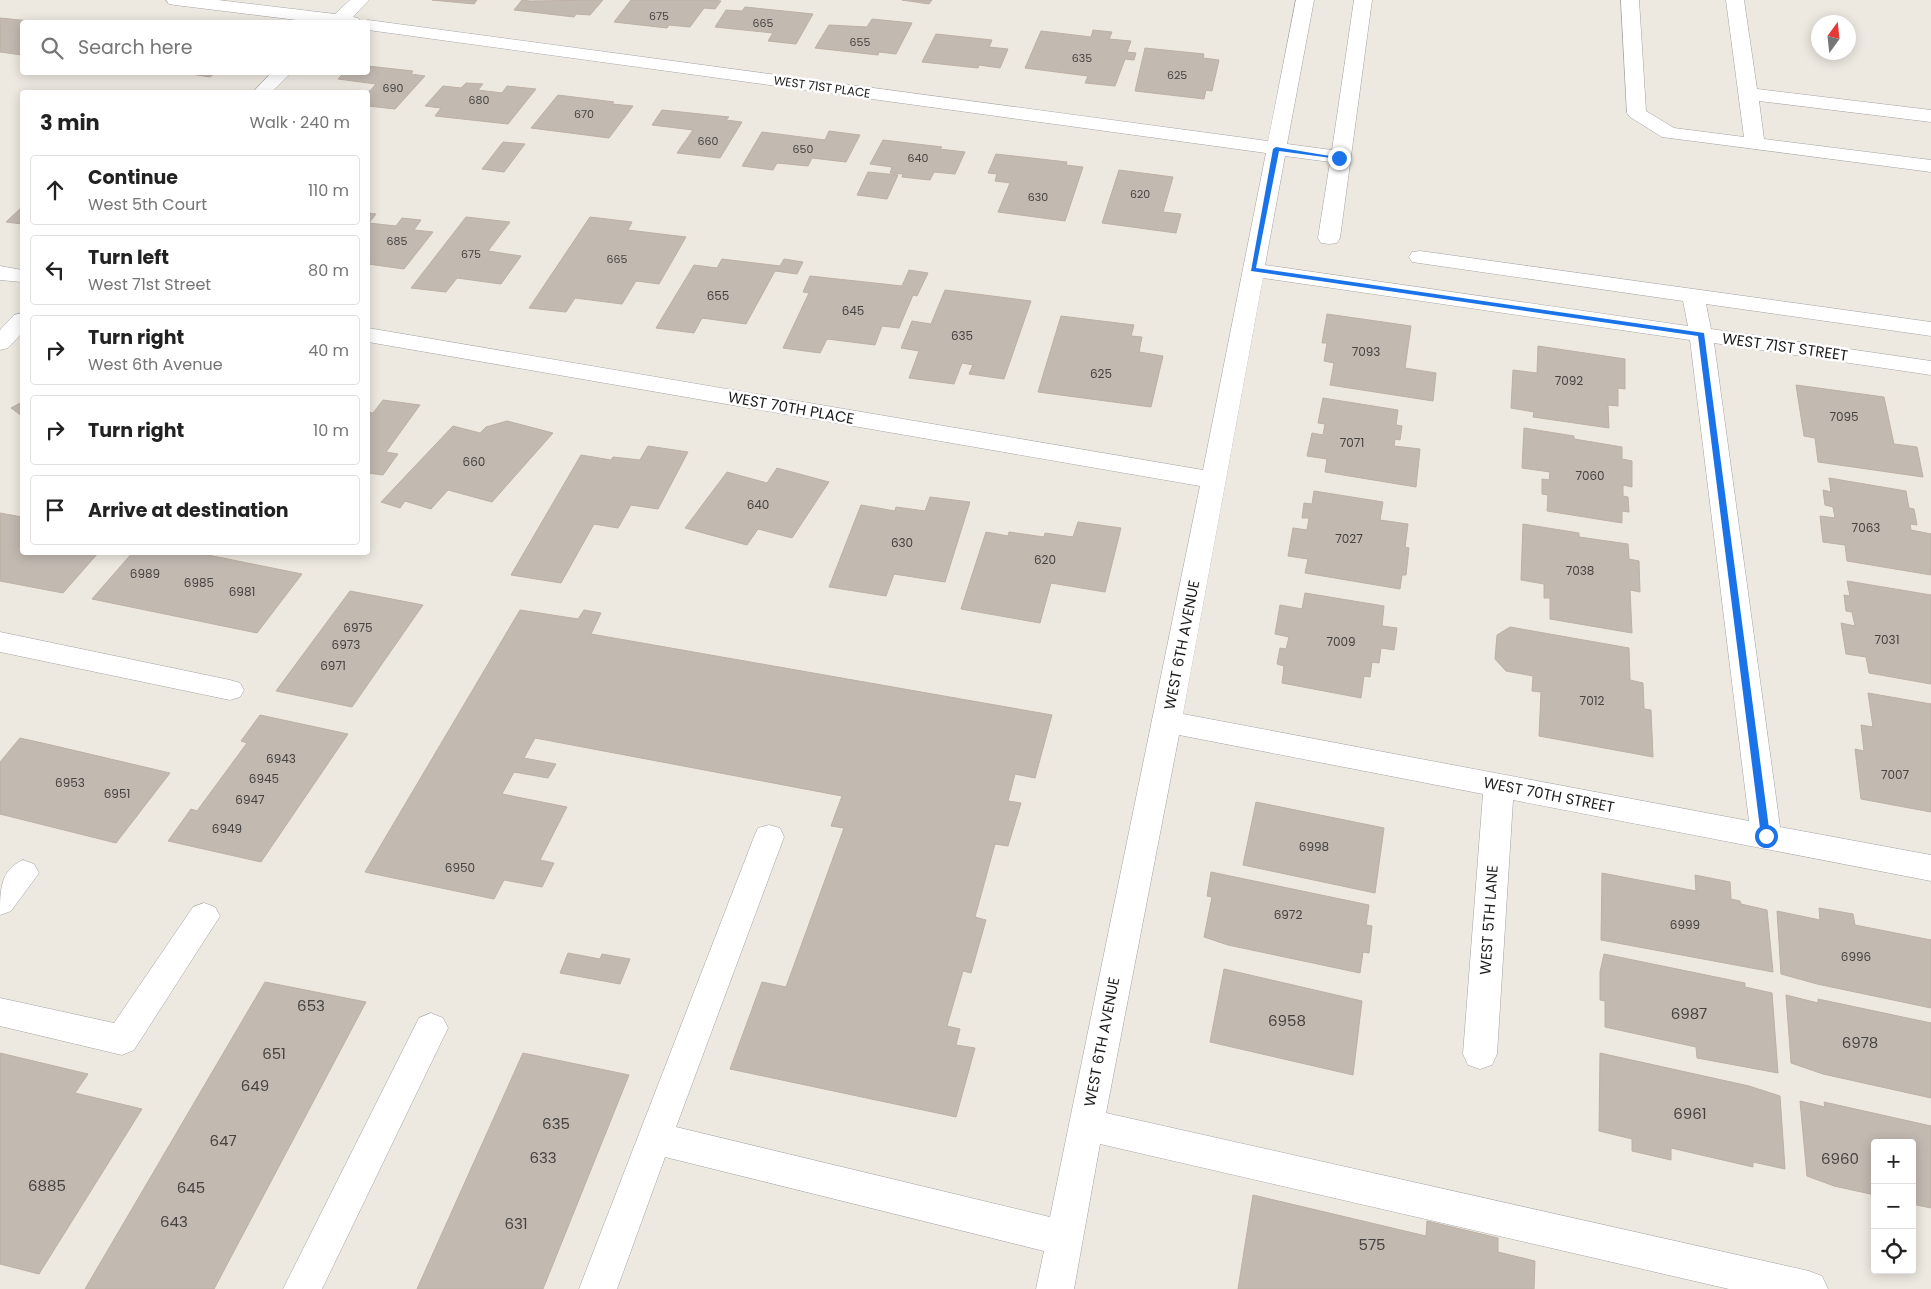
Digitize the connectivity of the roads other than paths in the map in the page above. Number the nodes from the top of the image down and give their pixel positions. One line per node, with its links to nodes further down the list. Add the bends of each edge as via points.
1 (175, 0): 7 (street)
2 (360, 0): 8 (street)
3 (1305, 0): 15 (street, WEST 6TH AVENUE)
4 (1363, 0): 16 (street)
5 (1630, 0): 14 (street, via 1637,113 1669,133)
6 (1735, 0): 12 (street)
7 (327, 20)
8 (344, 20)
9 (370, 25): 15 (street, WEST 71ST PLACE)
10 (280, 75): 11 (street)
11 (264, 90)
12 (1748, 94): 13 (street); 14 (street)
13 (1931, 116)
14 (1755, 144): 17 (street)
15 (1276, 149): 16 (street, WEST 71ST PLACE); 20 (street, WEST 6TH AVENUE)
16 (1339, 158): 18 (street)
17 (1931, 166)
18 (1329, 238)
19 (1420, 257): 23 (street)
20 (1253, 270): 26 (street, WEST 71ST STREET); 30 (street, WEST 6TH AVENUE)
21 (0, 272): 22 (street)
22 (20, 276)
23 (1693, 294): 25 (street); 26 (street)
24 (20, 322): 28 (street)
25 (1931, 328)
26 (1701, 334): 29 (street, WEST 71ST STREET); 35 (street)
27 (370, 335): 30 (street, WEST 70TH PLACE)
28 (0, 343)
29 (1931, 368)
30 (1214, 480): 33 (street, WEST 6TH AVENUE)
31 (0, 642): 32 (street)
32 (230, 690)
33 (1167, 722): 34 (street, WEST 70TH STREET); 44 (street, WEST 6TH AVENUE)
34 (1499, 785): 35 (street, WEST 70TH STREET); 43 (street, WEST 5TH LANE)
35 (1766, 836): 37 (street, WEST 70TH STREET)
36 (769, 837): 45 (street)
37 (1931, 868)
38 (23, 873): 39 (street)
39 (0, 902)
40 (204, 916): 41 (street, via 122,1040)
41 (0, 1012)
42 (431, 1028): 47 (street)
43 (1480, 1054)
44 (1086, 1125): 46 (street, WEST 6TH AVENUE); 50 (street)
45 (654, 1138): 46 (street); 48 (street)
46 (1064, 1238): 49 (street, WEST 6TH AVENUE)
47 (302, 1289)
48 (598, 1289)
49 (1055, 1289)
50 (1809, 1289)

